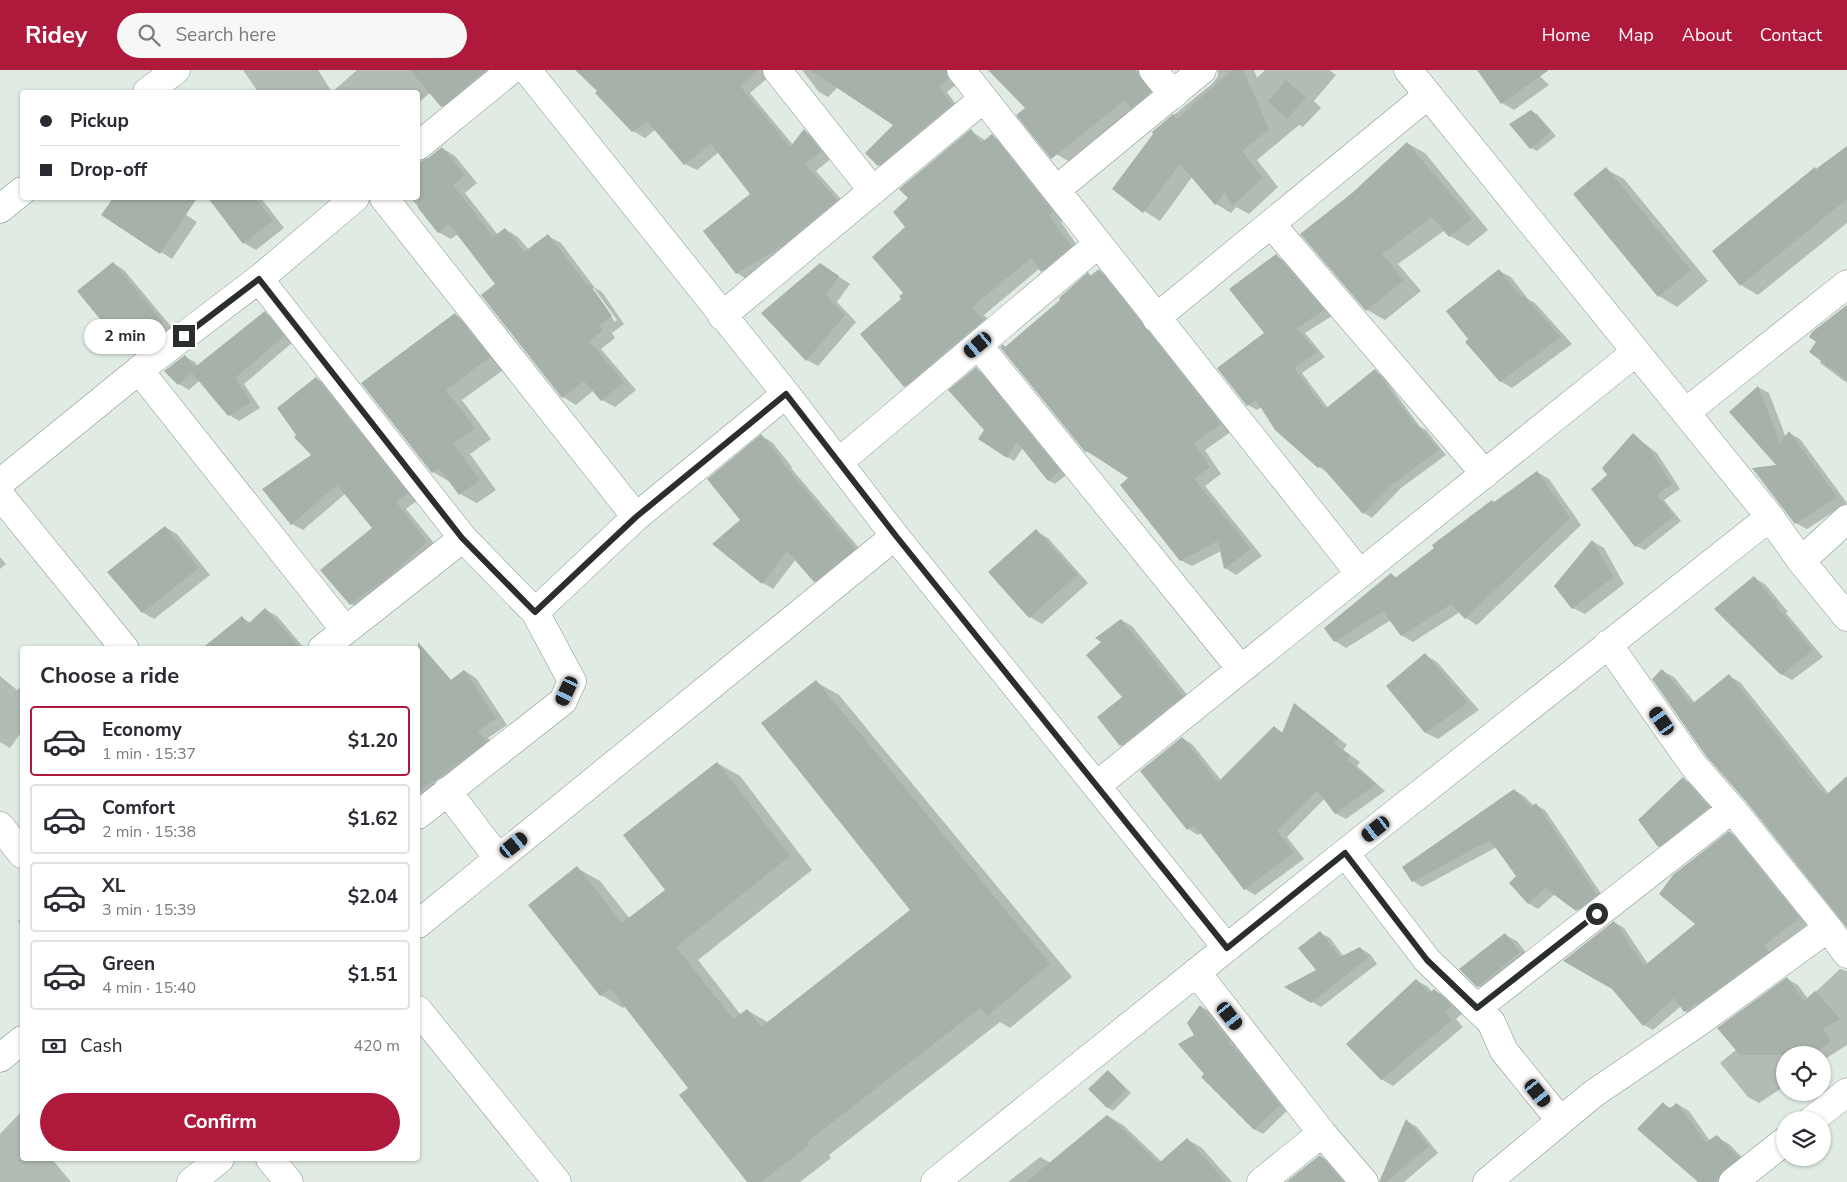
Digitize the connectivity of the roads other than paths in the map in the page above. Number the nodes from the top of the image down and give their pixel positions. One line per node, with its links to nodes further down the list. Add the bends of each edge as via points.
1 (176, 70): 9 (street)
2 (511, 70): 13 (street)
3 (527, 70): 24 (street)
4 (777, 70): 15 (street)
5 (960, 70): 12 (street)
6 (1153, 70): 10 (street)
7 (1202, 70): 10 (street)
8 (1408, 70): 11 (street)
9 (150, 90)
10 (1173, 95): 14 (street)
11 (1428, 95): 20 (street); 27 (street)
12 (983, 99): 14 (street); 15 (street)
13 (420, 144)
14 (1056, 190): 21 (street)
15 (873, 191): 24 (street)
16 (20, 193): 19 (street)
17 (353, 200): 22 (street)
18 (386, 200): 35 (street)
19 (0, 209)
20 (1271, 224): 25 (street); 32 (street)
21 (1098, 244): 25 (street); 26 (street)
22 (259, 279): 28 (street); 39 (street)
23 (1847, 284): 30 (street)
24 (722, 316): 29 (street)
25 (1156, 318): 41 (street)
26 (978, 345): 31 (street); 48 (street)
27 (1636, 352): 30 (street); 32 (street)
28 (140, 370): 33 (street); 44 (street)
29 (786, 394): 31 (street); 35 (street)
30 (1686, 412): 36 (street)
31 (839, 462): 38 (street)
32 (1485, 474): 41 (street)
33 (0, 483)
34 (0, 494): 46 (street)
35 (636, 517): 42 (street)
36 (1770, 517): 40 (street); 45 (street)
37 (1847, 519): 40 (street)
38 (896, 536): 49 (street); 56 (street)
39 (462, 538): 42 (street); 44 (street)
40 (1801, 561): 43 (street)
41 (1360, 574): 48 (street)
42 (535, 612): 50 (street, via 572,681 563,701)
43 (1847, 617)
44 (345, 630): 47 (street)
45 (1608, 644): 51 (street, via 1694,766); 55 (street)
46 (123, 646)
47 (326, 646)
48 (1241, 669): 49 (street)
49 (1097, 784): 59 (street)
50 (447, 791): 52 (street); 56 (street)
51 (1732, 809): 58 (street); 62 (street)
52 (420, 813)
53 (1, 828): 54 (street)
54 (20, 852)
55 (1345, 853): 59 (street); 62 (street, via 1427,960)
56 (498, 858): 57 (street)
57 (420, 922)
58 (1828, 928): 60 (street); 68 (street)
59 (1227, 948): 61 (street)
60 (1847, 954)
61 (1196, 972): 69 (street); 76 (street)
62 (1477, 1008): 68 (street, via 1491,1022 1504,1051)
63 (420, 1012): 75 (street)
64 (20, 1042): 65 (street)
65 (0, 1058)
66 (1847, 1092): 67 (street)
67 (1823, 1111)
68 (1560, 1120): 79 (street)
69 (1322, 1133): 77 (street); 78 (street)
70 (1776, 1148): 80 (street)
71 (217, 1161): 73 (street)
72 (272, 1161): 74 (street)
73 (191, 1182)
74 (289, 1182)
75 (556, 1182)
76 (935, 1182)
77 (1261, 1182)
78 (1364, 1182)
79 (1487, 1182)
80 (1734, 1182)

